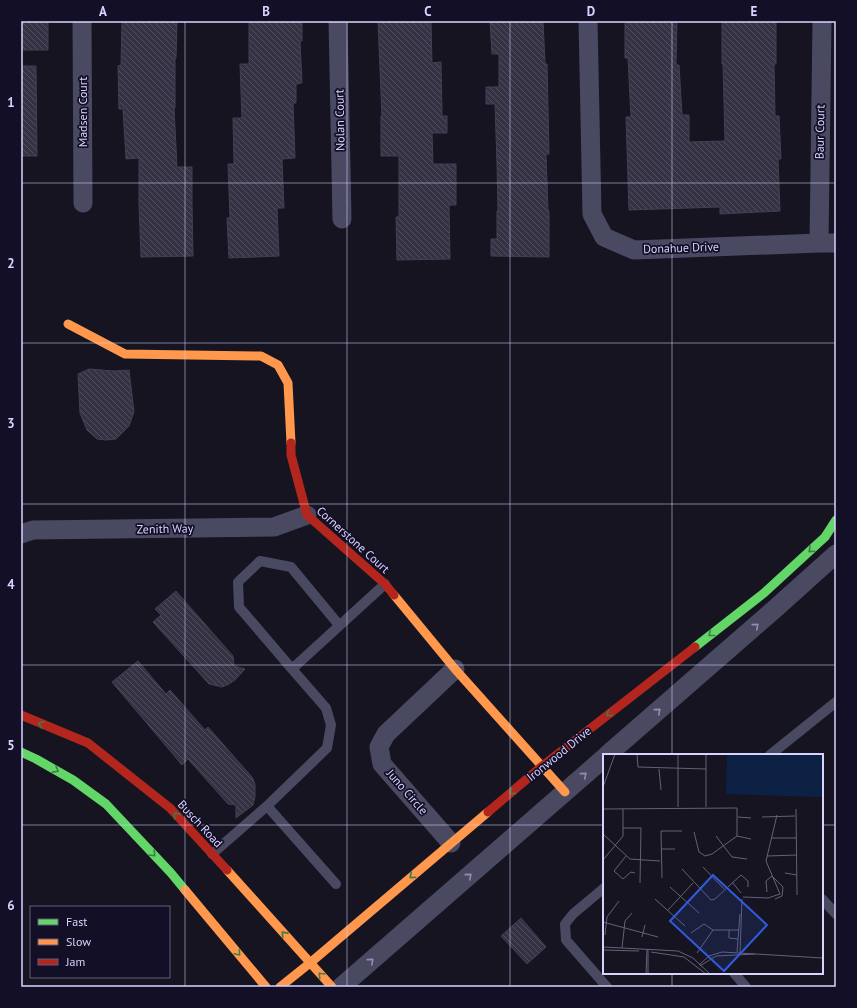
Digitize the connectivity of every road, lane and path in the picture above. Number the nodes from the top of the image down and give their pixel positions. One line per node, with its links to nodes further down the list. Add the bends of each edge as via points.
1 (82, 21): 5 (street, Madsen Court)
2 (338, 21): 6 (street, Nolan Court)
3 (588, 21): 7 (street, Donahue Drive, via 592,214 604,237 634,250)
4 (822, 21): 7 (street, Baur Court)
5 (84, 203)
6 (342, 219)
7 (828, 243)
8 (68, 324): 9 (street, Cornerstone Court, via 125,354 261,356 278,365 288,382 291,455)
9 (307, 516): 11 (street, Zenith Way, via 274,527 33,530); 13 (street, Cornerstone Court)
10 (836, 520): 23 (street, Ironwood Drive, one-way to 23, via 825,537 764,592)
11 (21, 534)
12 (836, 554): 20 (street, one-way to 12)
13 (384, 584): 14 (lane); 16 (street, Cornerstone Court)
14 (339, 625): 15 (lane); 15 (lane, via 291,567 260,561 238,582 239,607)
15 (292, 669): 25 (lane, via 326,708 331,725 327,748)
16 (455, 669): 23 (street, Cornerstone Court); 26 (street, Juno Circle, via 386,734 379,747 382,764)
17 (835, 706): 21 (lane)
18 (21, 715): 27 (street, Busch Road, one-way to 18, via 170,808 88,743)
19 (21, 752): 34 (street, one-way to 34, via 73,780 106,804 171,873)
20 (608, 754)
21 (771, 754)
22 (603, 759): 24 (street, one-way to 22)
23 (541, 767): 24 (street, Cornerstone Court); 26 (street, Ironwood Drive, one-way to 26)
24 (565, 792): 37 (street, one-way to 24)
25 (267, 806): 27 (lane); 28 (lane)
26 (451, 844): 32 (street, Ironwood Drive, one-way to 32)
27 (212, 854): 32 (street, Busch Road, one-way to 27)
28 (336, 884)
29 (603, 889): 38 (lane, via 572,914 565,924 566,940)
30 (823, 900): 31 (lane)
31 (836, 914)
32 (310, 963): 35 (street, Ironwood Drive); 36 (street, Busch Road, one-way to 32)
33 (735, 974): 39 (lane)
34 (266, 987)
35 (280, 987)
36 (332, 987)
37 (341, 987)
38 (607, 987)
39 (746, 987)

